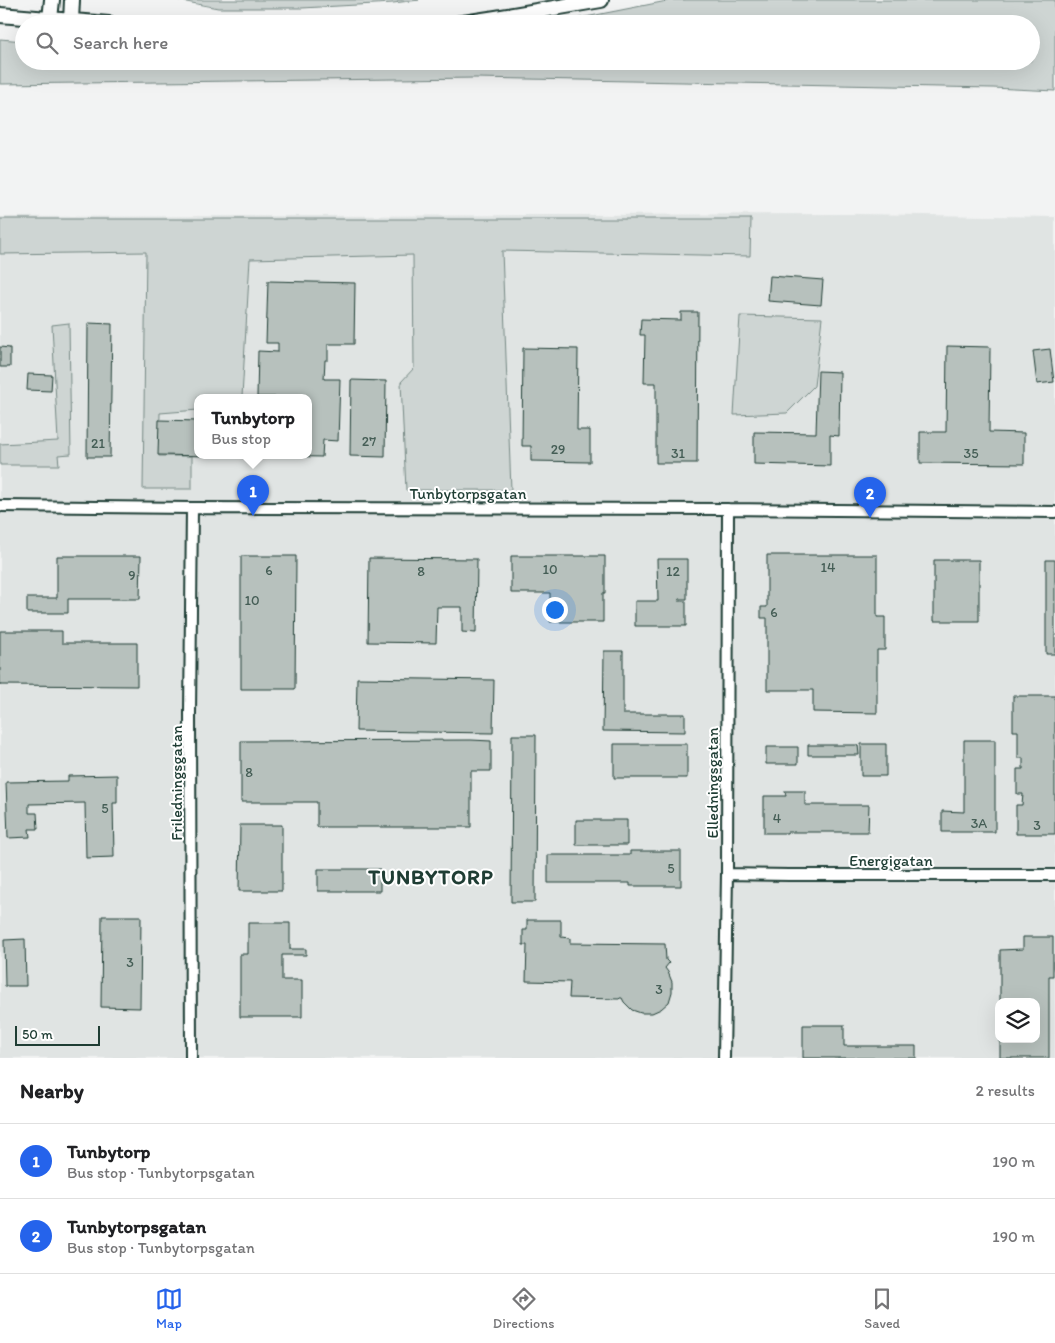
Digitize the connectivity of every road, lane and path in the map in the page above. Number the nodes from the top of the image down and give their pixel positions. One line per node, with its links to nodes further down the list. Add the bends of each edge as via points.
1 (52, 0): 5 (street)
2 (72, 0): 6 (street)
3 (601, 0): 7 (street)
4 (0, 15): 8 (street)
5 (50, 15)
6 (71, 15)
7 (518, 15)
8 (15, 16)
9 (0, 506): 10 (street, Tunbytorpsgatan)
10 (192, 508): 11 (street, Tunbytorpsgatan); 15 (street, Friledningsgatan)
11 (728, 509): 12 (street, Tunbytorpsgatan); 13 (street, Elledningsgatan)
12 (1055, 512)
13 (727, 874): 14 (street, Energigatan); 16 (street, Elledningsgatan)
14 (1055, 875)
15 (191, 1058)
16 (724, 1058)

